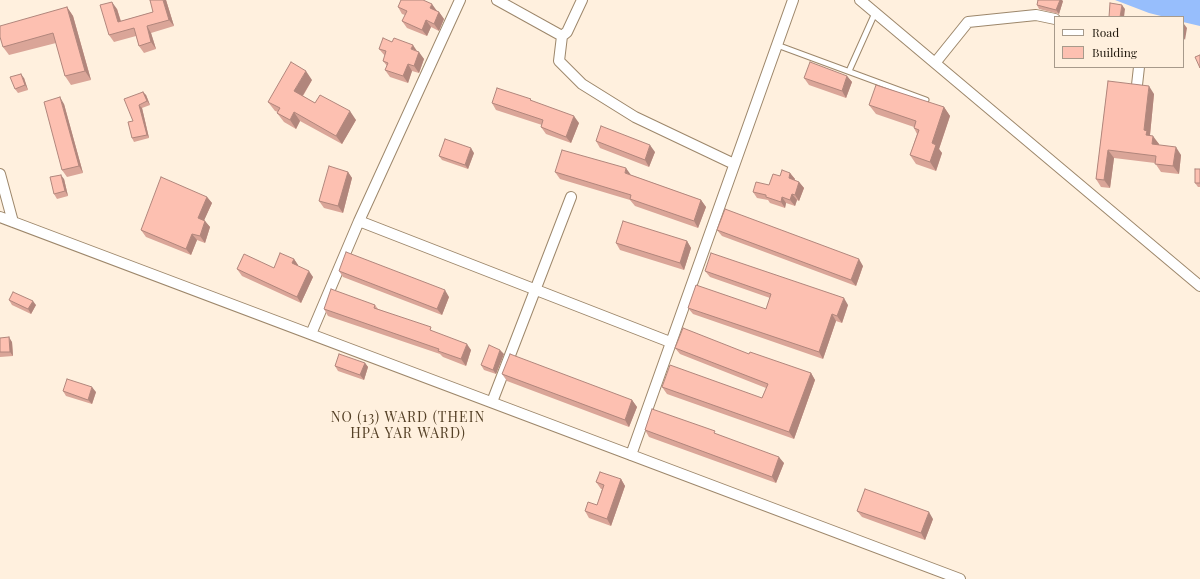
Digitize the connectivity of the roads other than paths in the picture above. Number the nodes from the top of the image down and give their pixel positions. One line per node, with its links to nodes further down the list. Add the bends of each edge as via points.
1 (460, 0): 19 (street)
2 (497, 0): 8 (street)
3 (582, 0): 8 (street, via 567,32)
4 (793, 0): 9 (street)
5 (860, 0): 6 (street)
6 (875, 13): 10 (street); 12 (lane)
7 (1054, 19): 10 (street, via 1036,15 968,22)
8 (562, 36): 15 (street, via 559,61 582,84 635,117)
9 (777, 45): 12 (lane); 15 (street)
10 (935, 63): 21 (street)
11 (1139, 68): 13 (street)
12 (849, 72): 14 (lane)
13 (1137, 85)
14 (926, 100)
15 (734, 164): 24 (street)
16 (0, 174): 20 (street)
17 (571, 197): 22 (street)
18 (0, 217): 20 (street)
19 (359, 221): 22 (street); 23 (street)
20 (13, 222): 23 (street)
21 (1200, 286)
22 (535, 290): 24 (street); 25 (street)
23 (311, 334): 25 (street)
24 (670, 342): 26 (street)
25 (492, 402): 26 (street)
26 (631, 455): 27 (street)
27 (960, 579)

